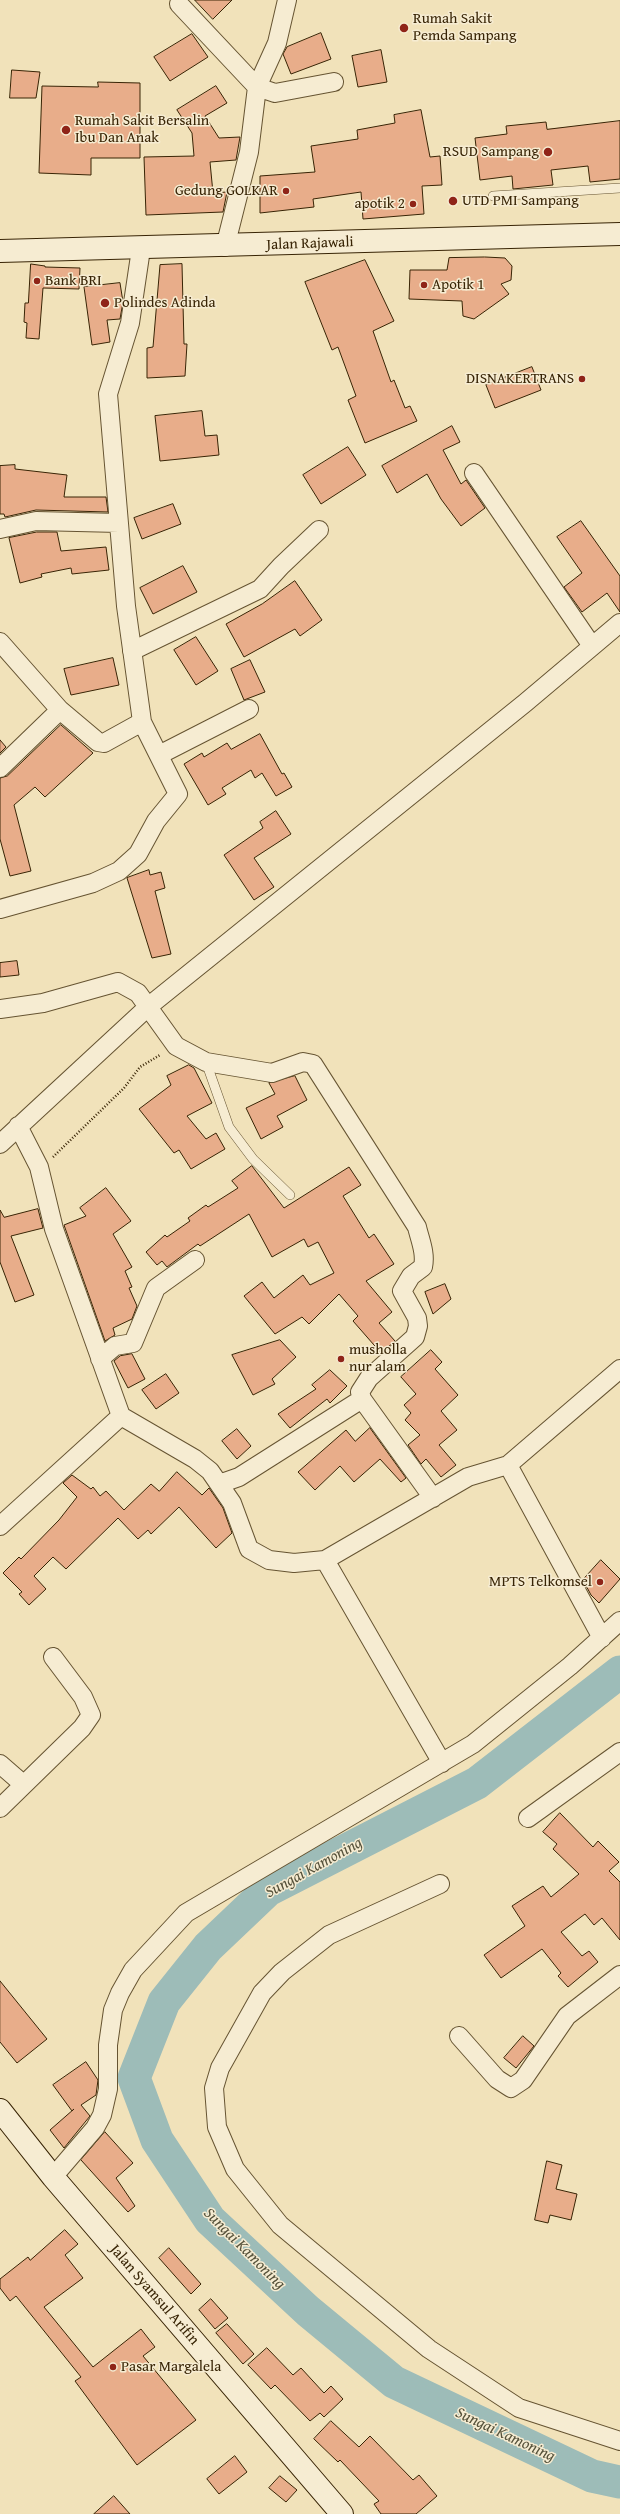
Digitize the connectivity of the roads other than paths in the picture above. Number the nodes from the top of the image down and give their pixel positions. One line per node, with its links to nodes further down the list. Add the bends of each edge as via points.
1 (287, 0): 4 (street, via 277,43)
2 (179, 4): 4 (street)
3 (334, 82): 4 (street, via 274,92)
4 (256, 87): 8 (street, via 249,152)
5 (620, 188): 6 (lane)
6 (493, 196)
7 (620, 234): 8 (street, Jalan Rajawali)
8 (225, 247): 9 (street, Jalan Rajawali)
9 (141, 249): 10 (street, Jalan Rajawali, via 121,247); 12 (street, via 130,323 108,394)
10 (0, 251)
11 (474, 473): 17 (street)
12 (119, 523): 13 (street, via 36,521); 18 (street)
13 (0, 529)
14 (319, 530): 18 (street, via 260,589)
15 (620, 623): 17 (street)
16 (0, 642): 20 (street)
17 (592, 646): 25 (street, via 513,713)
18 (132, 651): 21 (street)
19 (249, 709): 22 (street)
20 (60, 710): 21 (street, via 98,742 104,743); 23 (street)
21 (142, 722): 22 (street)
22 (159, 755): 24 (street, via 178,794 156,821 144,846 130,862 120,871 93,883)
23 (0, 768)
24 (0, 909)
25 (149, 1006): 26 (street, via 138,992 118,982 43,1003); 27 (street, via 176,1046); 28 (street)
26 (0, 1009)
27 (206, 1062): 30 (lane, via 230,1127 254,1159); 34 (street, via 272,1073 303,1062 313,1064 417,1227 423,1267 411,1276 402,1291 417,1318 415,1337 369,1378 360,1392)
28 (18, 1126): 29 (street); 32 (street, via 39,1167 54,1229)
29 (0, 1144)
30 (290, 1195)
31 (194, 1260): 32 (street, via 156,1288 133,1343 115,1346)
32 (100, 1359): 35 (street)
33 (620, 1369): 36 (street)
34 (362, 1399): 37 (street, via 239,1477); 38 (street)
35 (121, 1416): 37 (street, via 196,1459 210,1471); 39 (street)
36 (508, 1465): 38 (street, via 468,1477); 42 (street)
37 (219, 1484): 40 (street, via 232,1503 249,1549 269,1560 294,1563)
38 (433, 1498): 40 (street)
39 (0, 1526)
40 (325, 1560): 45 (street)
41 (620, 1621): 42 (street)
42 (602, 1638): 45 (street, via 473,1744)
43 (53, 1657): 47 (street, via 83,1697 91,1715 82,1728)
44 (620, 1752): 49 (street)
45 (442, 1763): 54 (street, via 186,1913 161,1938 133,1970 113,2010 108,2045 108,2089 102,2115 95,2128)
46 (0, 1764): 47 (street)
47 (23, 1784): 48 (street)
48 (0, 1808)
49 (528, 1818)
50 (440, 1884): 55 (street, via 329,1935 282,1972 262,1993 220,2068 214,2088 217,2126 235,2169 280,2225 429,2349 519,2408)
51 (620, 1975): 52 (street, via 566,2016 523,2080 516,2086 510,2088 497,2079)
52 (459, 2036)
53 (0, 2110): 54 (street, Jalan Syamsul Arifin)
54 (53, 2177): 56 (street, Jalan Syamsul Arifin)
55 (620, 2441)
56 (342, 2514)

